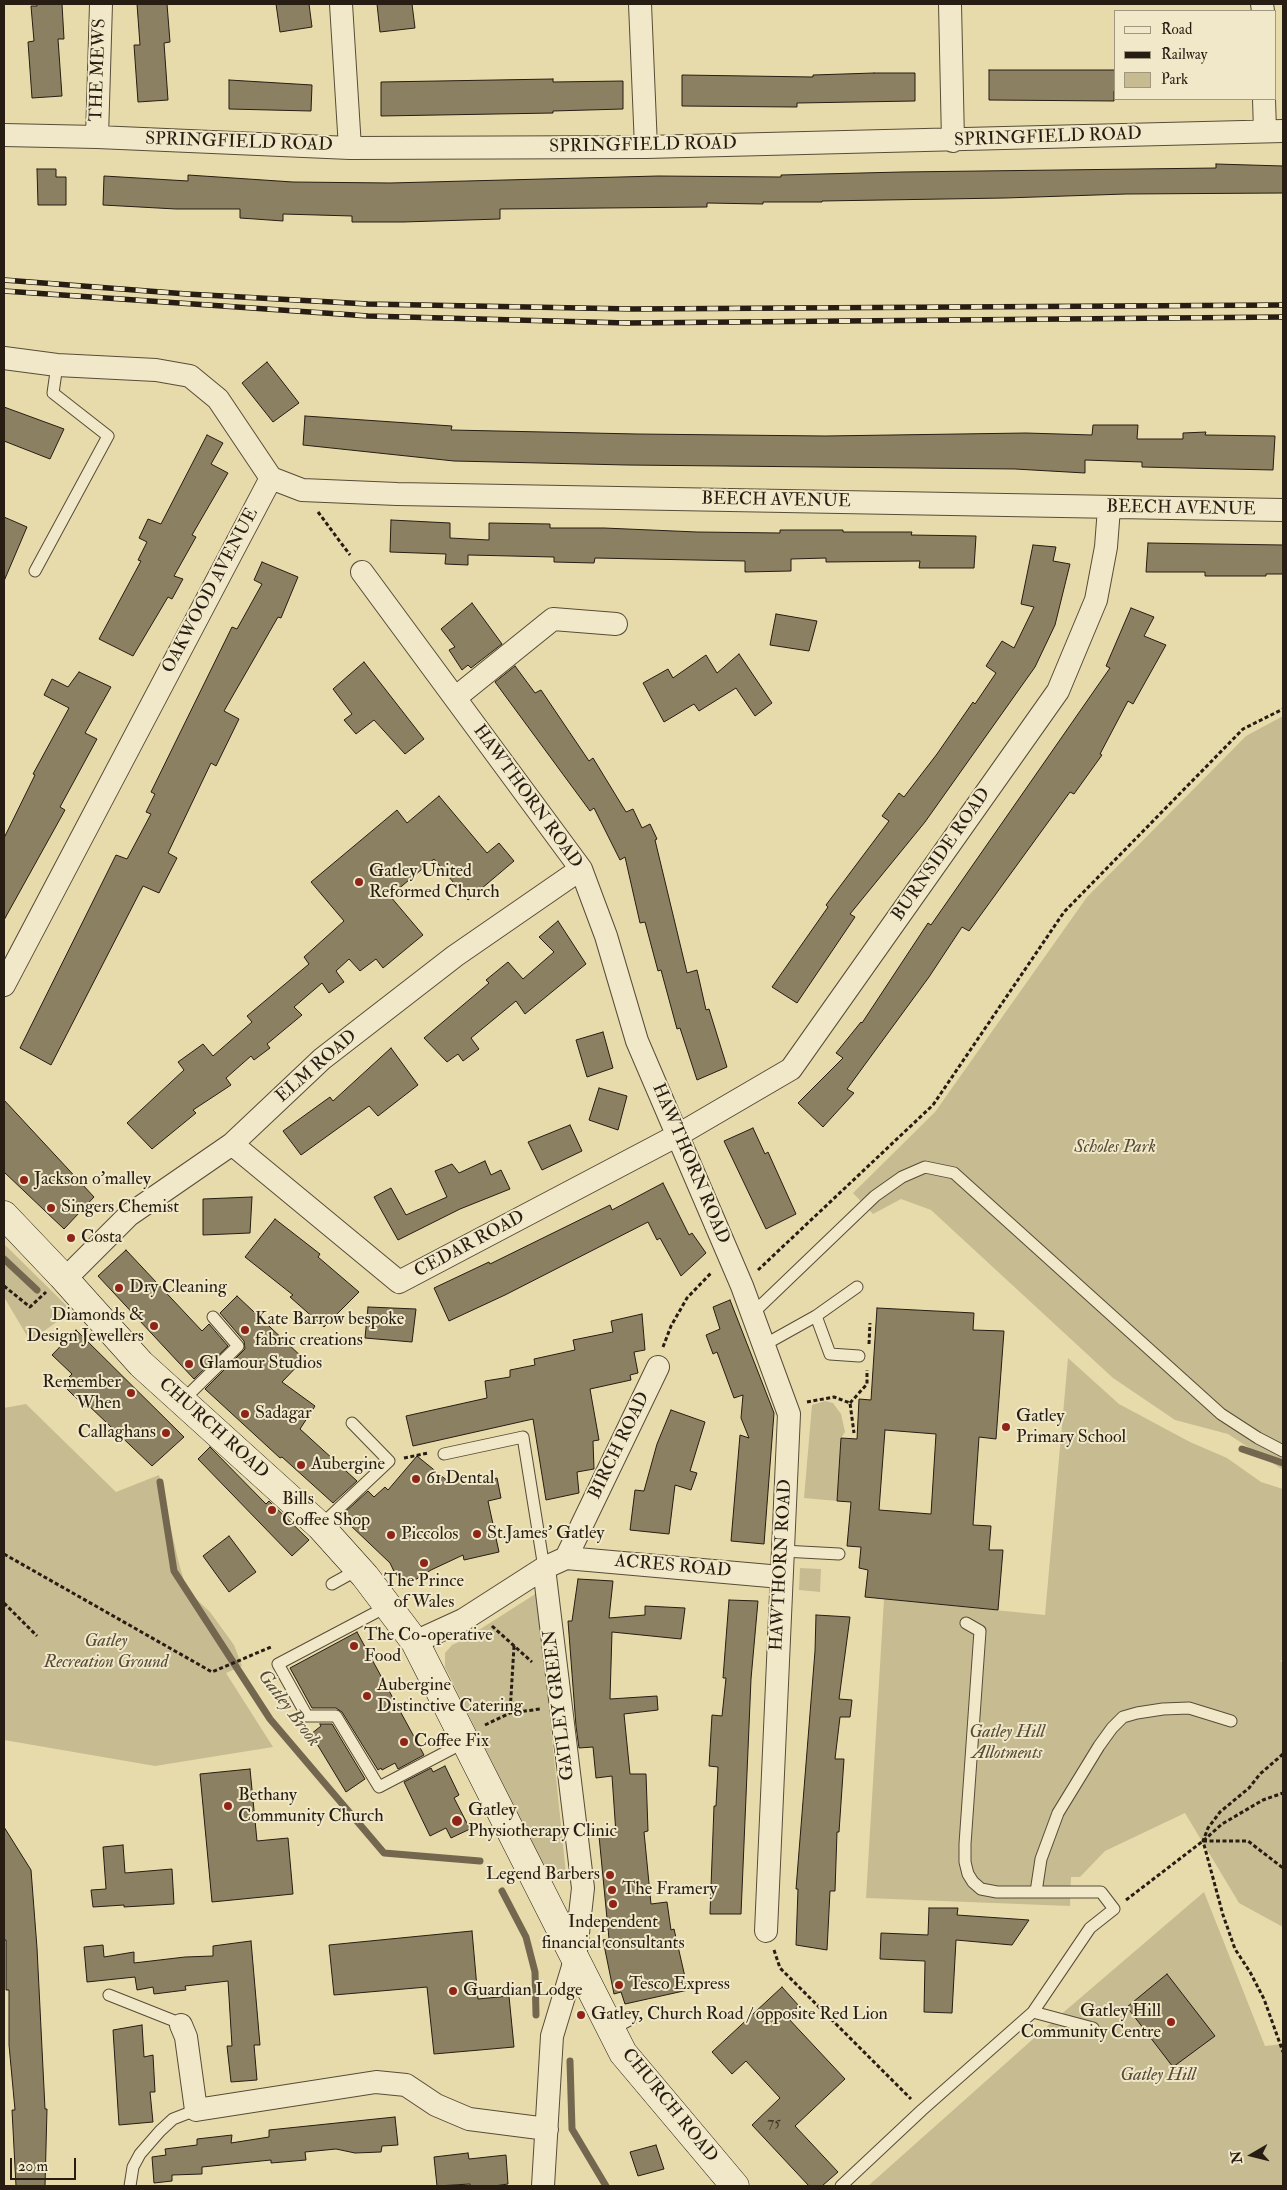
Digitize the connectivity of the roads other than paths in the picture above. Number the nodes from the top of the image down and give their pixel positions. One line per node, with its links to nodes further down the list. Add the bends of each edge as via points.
1 (101, 4): 8 (street, THE MEWS)
2 (341, 4): 11 (street)
3 (640, 4): 10 (street)
4 (950, 4): 9 (street)
5 (1264, 100): 6 (street)
6 (1274, 131): 9 (street, SPRINGFIELD ROAD)
7 (4, 135): 8 (street, SPRINGFIELD ROAD)
8 (97, 137): 11 (street, SPRINGFIELD ROAD)
9 (953, 141): 10 (street, SPRINGFIELD ROAD)
10 (646, 147): 11 (street, SPRINGFIELD ROAD)
11 (350, 148)
12 (4, 358): 13 (street)
13 (56, 364): 14 (street, via 156,370 190,376 218,399); 17 (lane, via 53,393 108,436)
14 (271, 478): 15 (street, BEECH AVENUE, via 302,490); 22 (street, OAKWOOD AVENUE)
15 (1109, 508): 16 (street, BEECH AVENUE); 23 (street, BURNSIDE ROAD, via 1096,600 1058,691 791,1069)
16 (1283, 510)
17 (35, 571)
18 (362, 572): 20 (street, HAWTHORN ROAD)
19 (616, 624): 20 (street, via 552,619)
20 (455, 698): 21 (street, HAWTHORN ROAD)
21 (581, 869): 23 (street, HAWTHORN ROAD, via 606,936 637,1042); 24 (street, ELM ROAD, via 455,956 322,1058)
22 (4, 985)
23 (678, 1135): 24 (street, CEDAR ROAD, via 399,1282); 28 (street, HAWTHORN ROAD)
24 (232, 1144): 26 (street, ELM ROAD, via 130,1215)
25 (4, 1215): 26 (street, CHURCH ROAD)
26 (64, 1278): 34 (street, CHURCH ROAD, via 141,1364)
27 (857, 1287): 29 (lane)
28 (752, 1314): 31 (street, HAWTHORN ROAD); 36 (lane, via 875,1196 895,1181 925,1168 954,1173 1221,1414)
29 (816, 1316): 31 (lane); 32 (lane, via 830,1354)
30 (213, 1317): 34 (lane, via 238,1346)
31 (764, 1345): 39 (street, HAWTHORN ROAD, via 788,1409)
32 (859, 1356)
33 (658, 1367): 41 (street, BIRCH ROAD)
34 (182, 1400): 38 (street, CHURCH ROAD)
35 (352, 1423): 38 (lane, via 389,1461)
36 (1283, 1451)
37 (444, 1454): 42 (lane, via 523,1437)
38 (320, 1526): 43 (street, CHURCH ROAD)
39 (783, 1551): 40 (lane); 44 (street, HAWTHORN ROAD)
40 (839, 1554)
41 (566, 1558): 42 (street); 44 (street, ACRES ROAD)
42 (544, 1568): 48 (street, via 463,1620); 53 (street, GATLEY GREEN, via 583,1888)
43 (359, 1569): 45 (lane); 46 (street, CHURCH ROAD)
44 (781, 1577): 52 (street, HAWTHORN ROAD)
45 (332, 1584)
46 (388, 1606): 48 (street, CHURCH ROAD); 50 (lane, via 278,1664 307,1716 336,1716 379,1787)
47 (966, 1623): 51 (lane, via 980,1631 965,1844 968,1874 981,1889)
48 (415, 1642): 50 (street, CHURCH ROAD)
49 (1231, 1721): 51 (lane, via 1189,1708 1162,1708 1123,1717 1099,1746 1058,1814 1041,1859)
50 (463, 1738): 53 (street, CHURCH ROAD)
51 (1036, 1892): 55 (lane, via 1102,1892 1114,1909 1090,1928)
52 (766, 1931)
53 (575, 1960): 59 (street, GATLEY GREEN, via 552,2036); 62 (street, CHURCH ROAD, via 622,2024 622,2053)
54 (109, 1995): 56 (lane)
55 (1033, 2012): 57 (lane); 63 (lane)
56 (182, 2025): 58 (street)
57 (1093, 2028)
58 (196, 2110): 59 (street, via 376,2082 406,2085 436,2105 468,2119); 60 (lane, via 174,2119 160,2130 133,2167)
59 (547, 2129): 61 (street, GATLEY GREEN)
60 (130, 2186)
61 (543, 2186)
62 (735, 2186)
63 (841, 2186)

